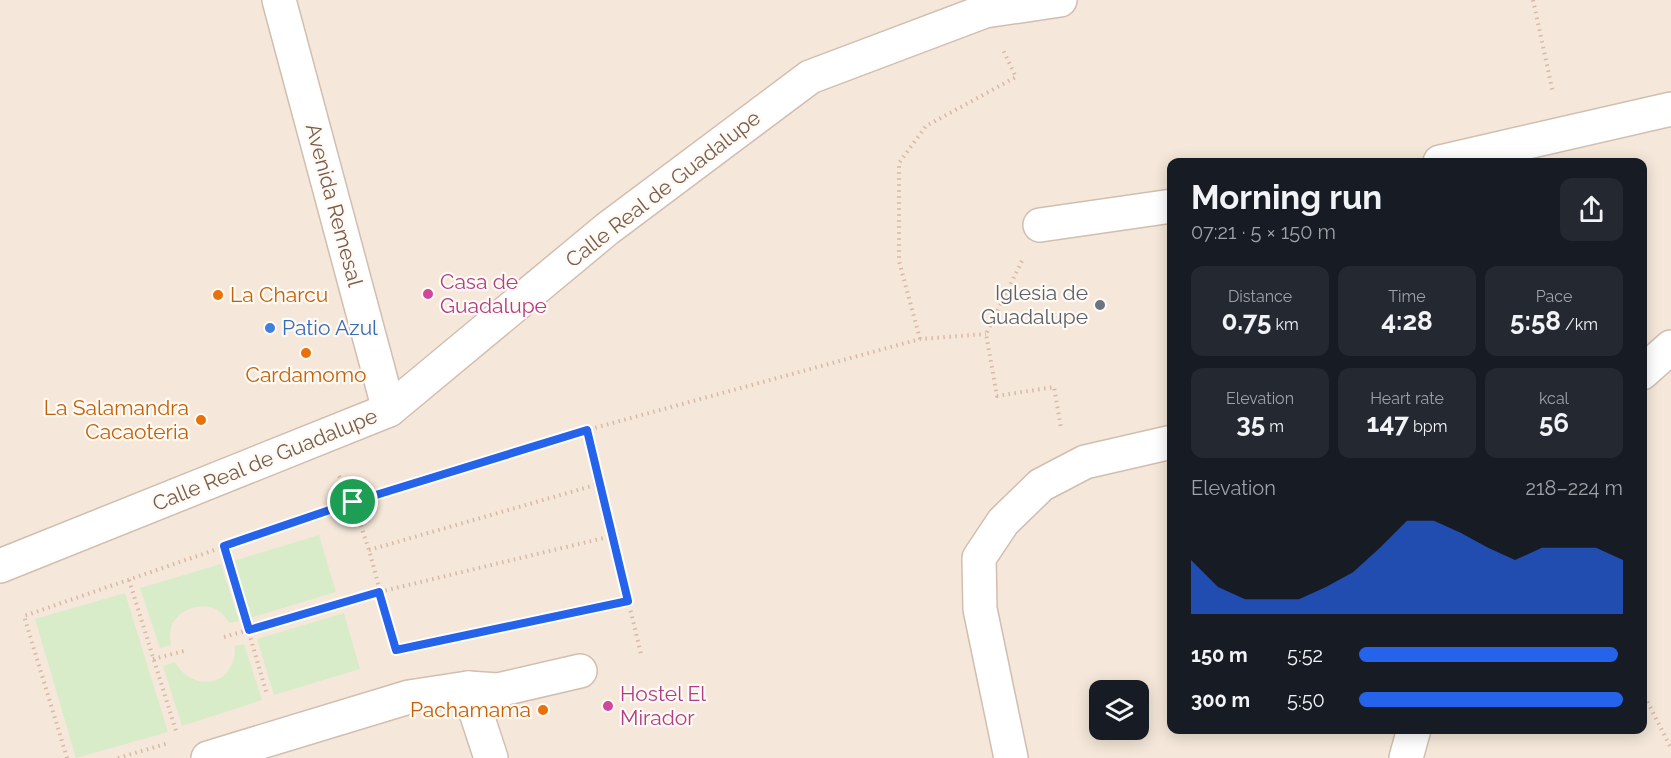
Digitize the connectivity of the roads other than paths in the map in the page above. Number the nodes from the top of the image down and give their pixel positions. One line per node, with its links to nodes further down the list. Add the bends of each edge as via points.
1 (279, 0): 9 (street, Avenida Remesal)
2 (1060, 0): 9 (street, Calle Real de Guadalupe, via 985,11 810,77 608,230)
3 (1671, 109): 4 (street)
4 (1458, 158)
5 (1167, 207): 6 (street)
6 (1040, 225)
7 (1671, 347): 8 (street)
8 (1647, 369)
9 (389, 410): 11 (street, Calle Real de Guadalupe)
10 (1167, 443): 17 (street, via 1085,462 1041,485 1003,522 978,558 980,609)
11 (0, 566)
12 (580, 671): 13 (street, via 498,690)
13 (468, 688): 15 (street, via 409,697); 16 (street)
14 (1413, 734): 18 (street)
15 (208, 758)
16 (491, 758)
17 (1011, 758)
18 (1406, 758)

